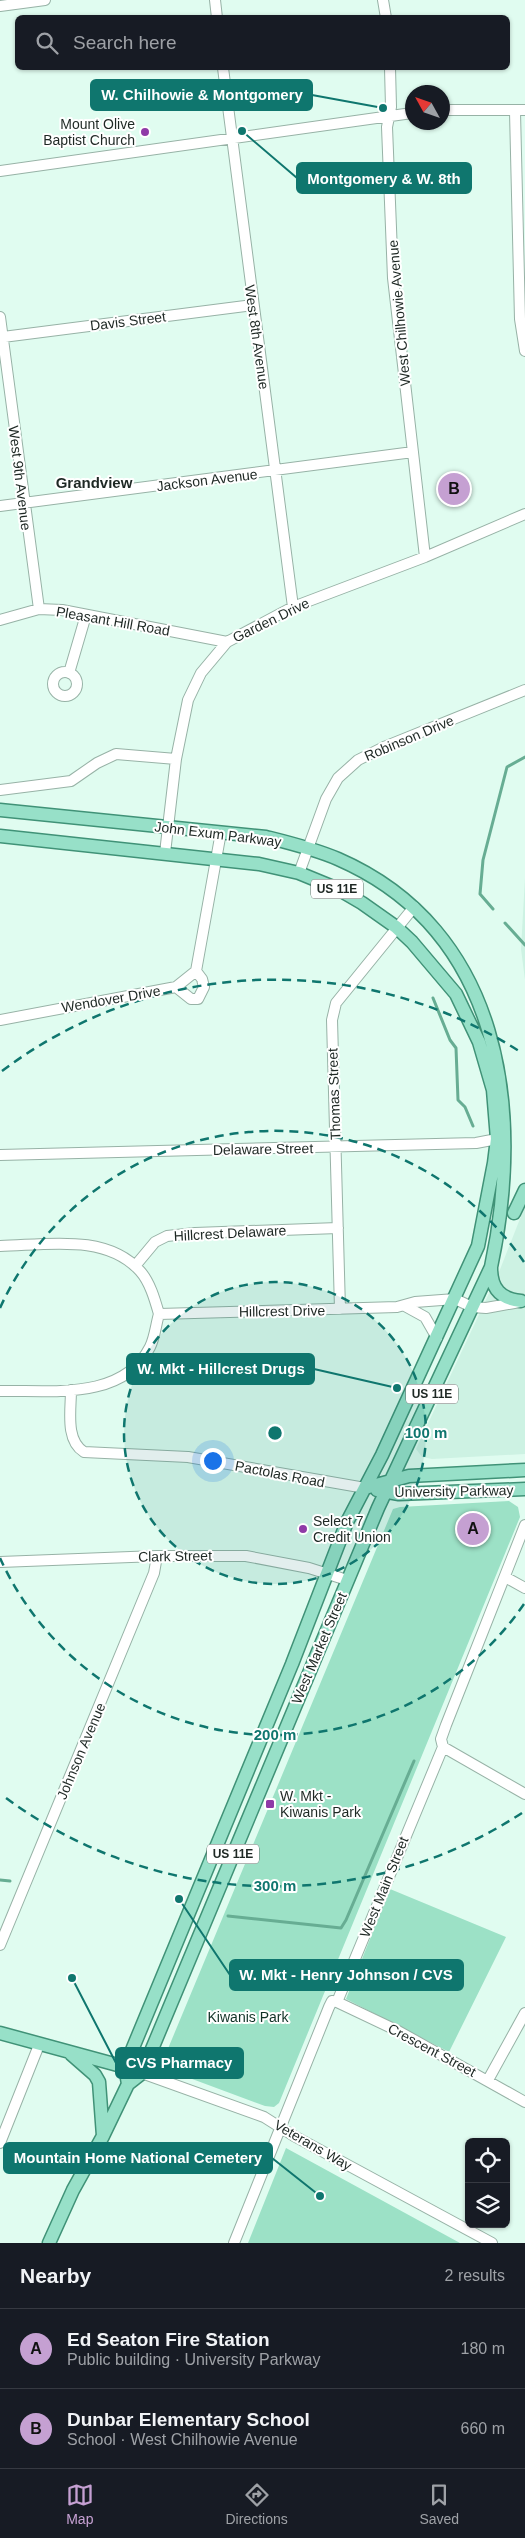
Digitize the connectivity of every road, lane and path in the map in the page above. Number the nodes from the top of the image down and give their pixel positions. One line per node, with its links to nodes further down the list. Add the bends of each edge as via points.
1 (45, 0): 4 (street)
2 (215, 0): 5 (street)
3 (383, 0): 6 (street)
4 (0, 6)
5 (217, 15)
6 (386, 15)
7 (223, 70): 13 (street, West 8th Avenue)
8 (390, 70): 12 (street, West Chilhowie Avenue)
9 (450, 110): 10 (street)
10 (520, 111): 17 (street)
11 (405, 114): 12 (street)
12 (389, 117): 13 (street); 20 (street, West Chilhowie Avenue, via 393,278)
13 (232, 140): 14 (street); 15 (street, West 8th Avenue)
14 (0, 171)
15 (253, 305): 18 (street, Davis Street); 21 (street, West 8th Avenue)
16 (0, 317): 18 (street, West 9th Avenue)
17 (522, 319): 19 (street)
18 (3, 337): 22 (street, West 9th Avenue)
19 (525, 351)
20 (414, 452): 21 (street, Jackson Avenue); 25 (street, West Chilhowie Avenue)
21 (276, 471): 22 (street, Jackson Avenue); 26 (street, West 8th Avenue)
22 (23, 504): 23 (street, Jackson Avenue); 27 (street, West 9th Avenue)
23 (0, 506)
24 (525, 514): 25 (street, Garden Drive)
25 (425, 557): 26 (street, Garden Drive)
26 (293, 607): 30 (street, Garden Drive)
27 (39, 609): 28 (street, Pleasant Hill Road); 29 (street, Pleasant Hill Road)
28 (86, 614): 30 (street, Pleasant Hill Road); 31 (street)
29 (0, 620)
30 (227, 642): 33 (street, Garden Drive, via 201,673 188,700)
31 (69, 673)
32 (525, 690): 39 (street, Robinson Drive, via 358,760 338,778)
33 (176, 759): 34 (street, via 116,754 72,781); 36 (street, Garden Drive)
34 (0, 790)
35 (0, 810): 36 (main road, John Exum Parkway / US 11E)
36 (170, 827): 37 (main road, John Exum Parkway / US 11E); 40 (street, Garden Drive)
37 (221, 832): 39 (main road, John Exum Parkway / US 11E, via 266,837); 41 (street)
38 (0, 836): 40 (main road, John Exum Parkway / US 11E)
39 (307, 847): 42 (street, Robinson Drive); 43 (main road, John Exum Parkway / US 11E, via 363,871)
40 (165, 853): 41 (main road, John Exum Parkway / US 11E)
41 (218, 859): 42 (main road, John Exum Parkway / US 11E); 45 (street)
42 (298, 873): 44 (main road, John Exum Parkway / US 11E, via 346,894)
43 (414, 907): 44 (street, Thomas Street); 48 (main road, John Exum Parkway / US 11E, via 462,957 486,996)
44 (396, 927): 49 (main road, John Exum Parkway / US 11E, via 456,994 468,1016 493,1090); 51 (street, Thomas Street, via 336,1003 332,1020)
45 (196, 971): 46 (street, Wendover Drive); 46 (street, via 204,987 198,999 191,999)
46 (176, 988): 47 (street, Wendover Drive)
47 (0, 1020)
48 (503, 1036)
49 (497, 1138): 50 (main road, Delaware Street); 51 (street, Delaware Street, via 476,1143); 60 (main road, John Exum Parkway / US 11E, via 478,1246)
50 (517, 1138)
51 (336, 1147): 52 (street, Delaware Street); 55 (street, Thomas Street)
52 (0, 1155)
53 (516, 1174): 56 (main road, US 11E)
54 (525, 1190): 56 (main road)
55 (338, 1228): 58 (street, Hillcrest Delaware, via 167,1236 155,1242); 64 (street, Thomas Street)
56 (506, 1228): 59 (main road, US 11E)
57 (0, 1246): 58 (street, via 104,1247)
58 (135, 1266): 65 (street, via 152,1292)
59 (491, 1267): 61 (main road, via 491,1280 498,1293 507,1300); 63 (main road, West Market Street / US 11E)
60 (454, 1299): 62 (street, Hillcrest Drive); 63 (street, Hillcrest Drive); 66 (main road, West Market Street / US 11E)
61 (523, 1301): 63 (street, Hillcrest Drive, via 486,1308)
62 (405, 1306): 64 (street, Hillcrest Drive); 66 (street, via 425,1317)
63 (472, 1307): 70 (main road, West Market Street / US 11E)
64 (340, 1309): 65 (street, Hillcrest Drive)
65 (159, 1314): 67 (street, via 150,1346 138,1365 122,1377 100,1386)
66 (437, 1338): 71 (main road, West Market Street / US 11E)
67 (71, 1390): 68 (street); 71 (street, Pactolas Road, via 72,1435 75,1444 84,1452 188,1457)
68 (0, 1391)
69 (525, 1470): 70 (main road, University Parkway, via 409,1476)
70 (388, 1486): 71 (main road, University Parkway); 72 (main road, University Parkway, via 399,1494); 78 (main road, West Market Street / US 11E)
71 (365, 1488): 76 (main road, West Market Street / US 11E, via 347,1522)
72 (525, 1489)
73 (525, 1525): 77 (street, West Main Street)
74 (157, 1556): 75 (street, Clark Street); 76 (street, Clark Street, via 246,1556); 82 (street, Johnson Avenue, via 154,1573)
75 (0, 1562)
76 (327, 1573): 78 (street, Clark Street); 88 (main road, West Market Street / US 11E)
77 (505, 1577): 79 (street); 80 (street, West Main Street, via 441,1738)
78 (347, 1580): 89 (main road, West Market Street / US 11E)
79 (525, 1588)
80 (443, 1747): 81 (street); 83 (street, West Main Street)
81 (525, 1794)
82 (0, 1945)
83 (337, 2002): 90 (street, Crescent Street); 93 (street, West Main Street, via 332,2001 329,2007)
84 (525, 2013): 90 (street)
85 (0, 2033): 86 (main road)
86 (39, 2044): 87 (main road); 95 (street)
87 (69, 2052): 88 (main road); 94 (main road, via 98,2079)
88 (125, 2067): 89 (street, Veterans Way); 91 (main road)
89 (142, 2073): 91 (main road, West Market Street / US 11E); 93 (street, Veterans Way, via 243,2109)
90 (488, 2080): 92 (street, Crescent Street)
91 (128, 2084): 94 (main road, West Market Street / US 11E)
92 (525, 2102)
93 (280, 2126): 97 (street, West Main Street); 98 (street, Veterans Way)
94 (103, 2136): 96 (main road, West Market Street / US 11E)
95 (0, 2143)
96 (49, 2243)
97 (234, 2243)
98 (492, 2243)

